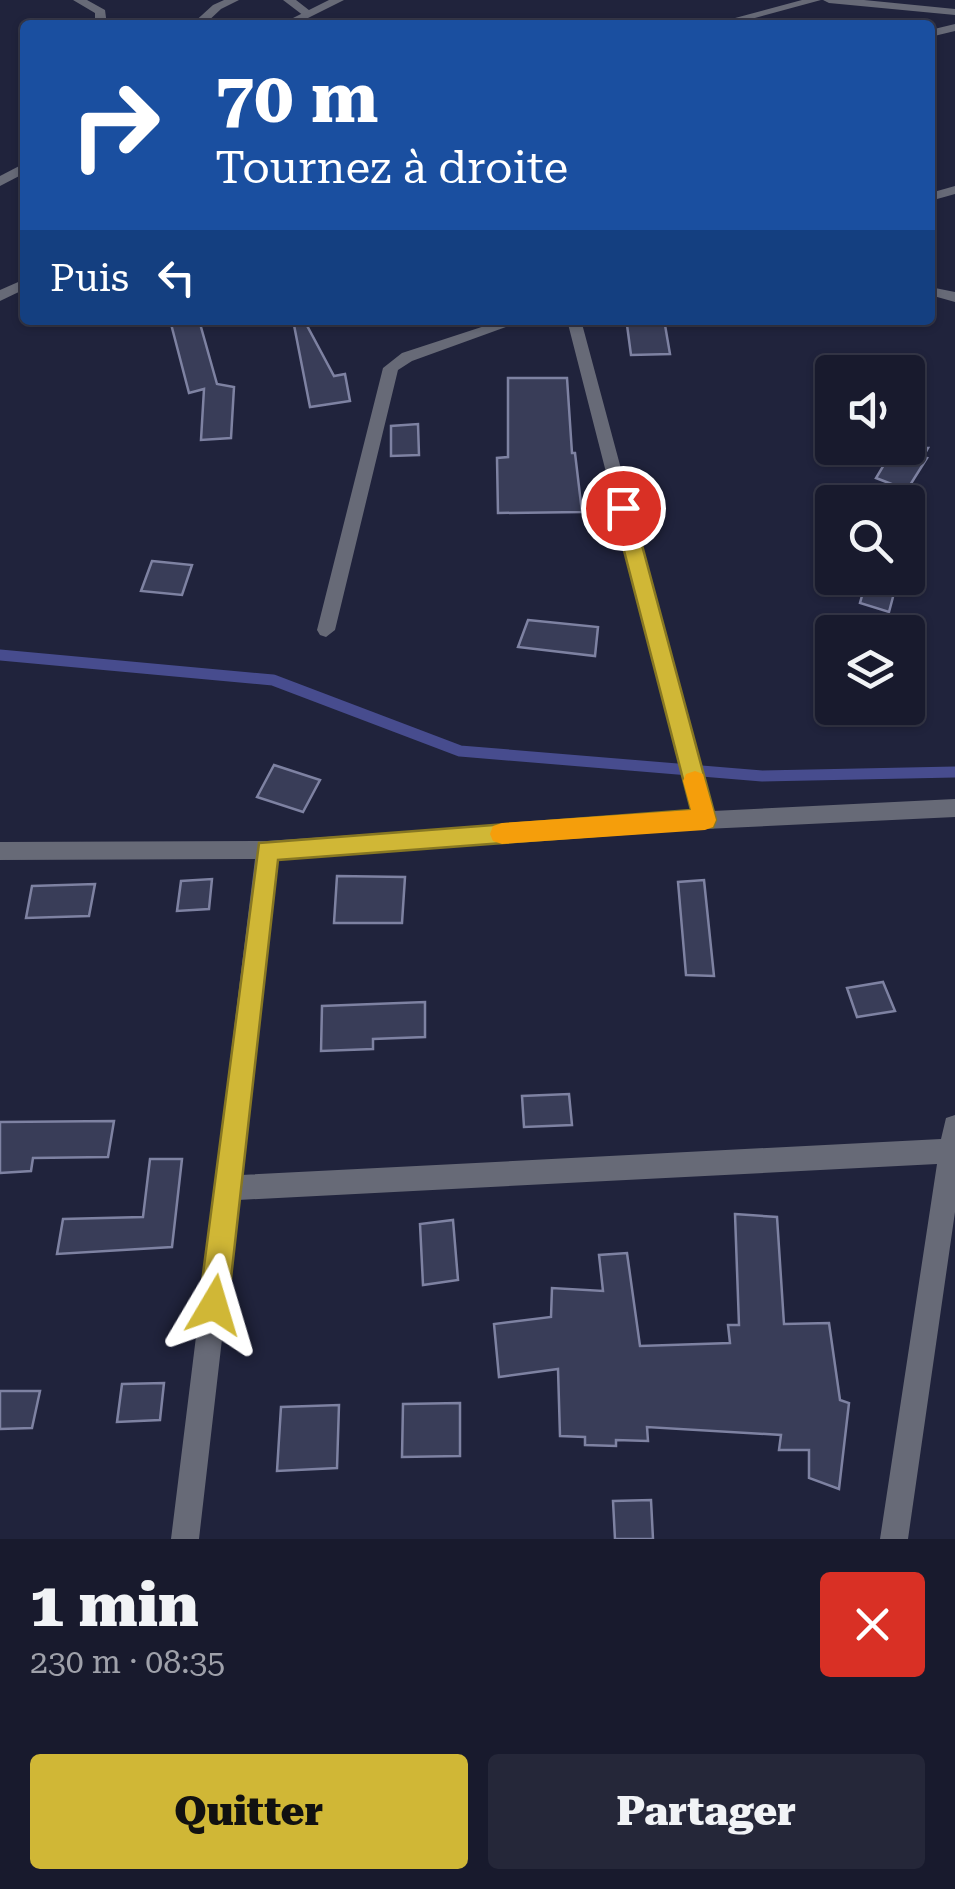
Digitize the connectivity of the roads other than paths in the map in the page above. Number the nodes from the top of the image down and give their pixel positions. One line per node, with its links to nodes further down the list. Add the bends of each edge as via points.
1 (79, 0): 9 (street, via 102,12)
2 (233, 0): 10 (street)
3 (289, 0): 8 (street)
4 (338, 0): 8 (street)
5 (815, 0): 13 (street)
6 (829, 0): 7 (street)
7 (955, 12)
8 (308, 14): 11 (street); 12 (street)
9 (101, 20)
10 (202, 20)
11 (295, 20)
12 (315, 20)
13 (734, 20)
14 (503, 325): 16 (street, via 391,368)
15 (575, 325): 18 (street)
16 (326, 630)
17 (955, 808): 18 (street)
18 (705, 820): 19 (street)
19 (268, 850): 20 (street); 22 (street)
20 (0, 852)
21 (954, 1139): 22 (street); 24 (street)
22 (228, 1188): 23 (street)
23 (185, 1539)
24 (894, 1539)

